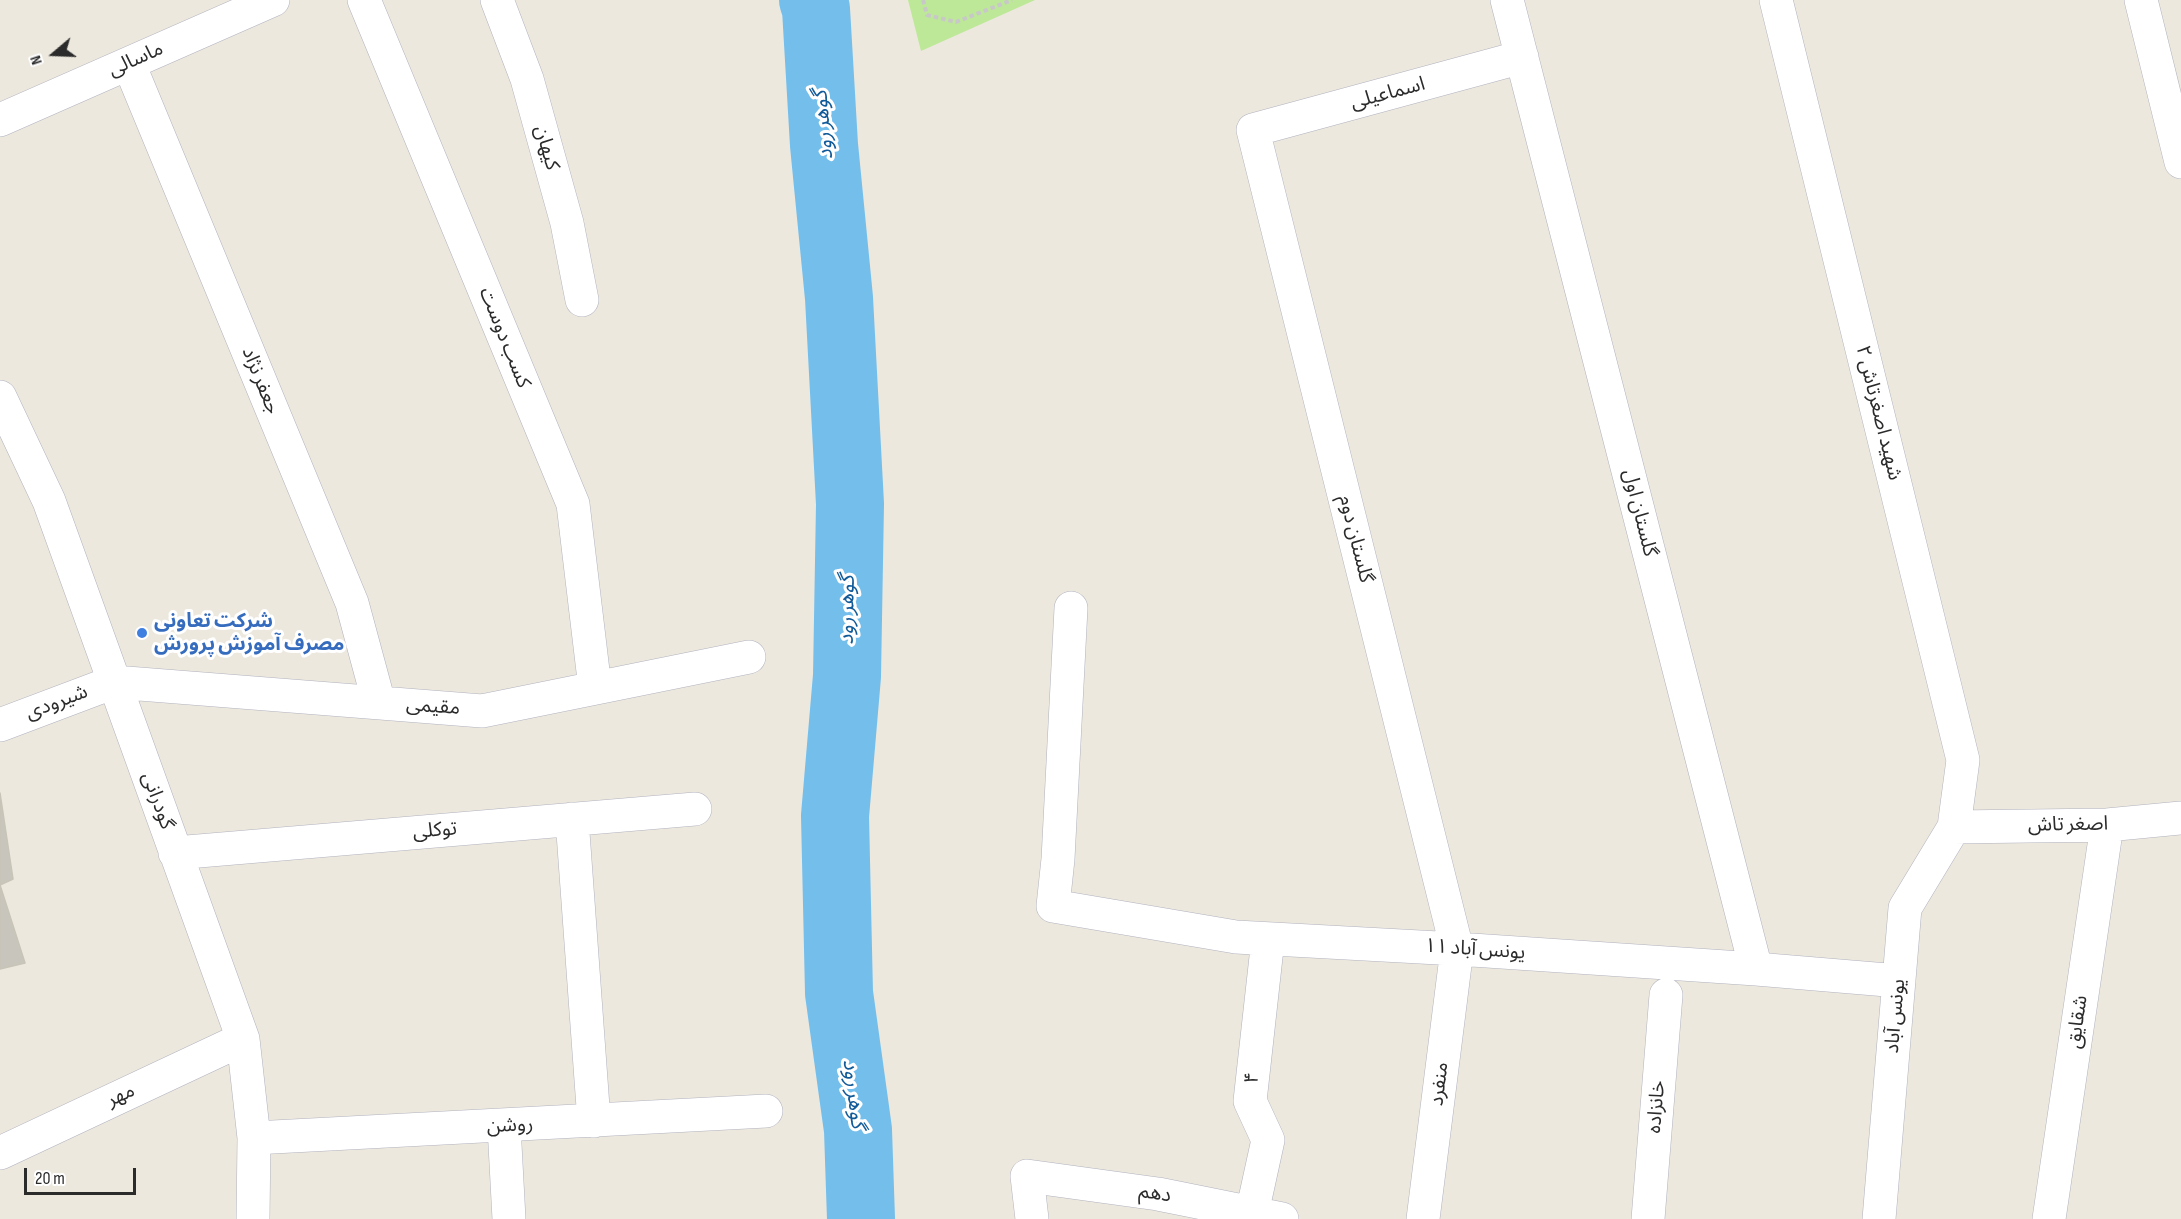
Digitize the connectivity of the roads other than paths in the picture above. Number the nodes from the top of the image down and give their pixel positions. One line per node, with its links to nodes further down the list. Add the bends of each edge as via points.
1 (273, 0): 8 (street, ماسالی)
2 (364, 0): 17 (street, کسب دوست, via 573,504)
3 (497, 0): 12 (street, کیهان, via 527,79 567,223)
4 (1507, 0): 7 (street, گلستان اول)
5 (1776, 0): 24 (street, شهید اصغرتاش ۲, via 1963,760)
6 (2141, 0): 11 (street)
7 (1522, 57): 10 (street, اسماعیلی); 28 (street, گلستان اول)
8 (129, 64): 9 (street, ماسالی); 18 (street, جعفر نژاد, via 352,603)
9 (0, 120)
10 (1253, 130): 27 (street, گلستان دوم)
11 (2181, 162)
12 (582, 300)
13 (0, 397): 16 (street, گودرانی, via 49,501)
14 (1071, 609): 26 (street, یونس آباد ۱۱, via 1053,906)
15 (749, 657): 17 (street, مقیمی)
16 (114, 681): 18 (street, مقیمی); 19 (street, شیرودی); 25 (street, گودرانی)
17 (595, 688): 18 (street, مقیمی, via 482,711)
18 (379, 703)
19 (0, 724)
20 (695, 809): 22 (street, توکلی)
21 (2181, 818): 23 (street, اصغر تاش)
22 (572, 819): 25 (street, توکلی); 33 (street)
23 (2107, 825): 24 (street, اصغر تاش); 45 (street, شقایق)
24 (1954, 827): 29 (street, یونس آباد, via 1905,908)
25 (175, 853): 31 (street, گودرانی)
26 (1268, 939): 27 (street, یونس آباد ۱۱); 38 (street, ۴, via 1250,1101 1268,1140)
27 (1457, 949): 28 (street, یونس آباد ۱۱); 42 (street, منفرد)
28 (1756, 969): 29 (street, یونس آباد ۱۱)
29 (1899, 981): 44 (street, یونس آباد)
30 (1666, 995): 43 (street, خانزاده)
31 (243, 1040): 35 (street, گودرانی); 36 (street, مهر)
32 (766, 1111): 33 (street, روشن)
33 (594, 1121): 34 (street, روشن)
34 (504, 1126): 35 (street, روشن); 40 (street)
35 (254, 1138): 39 (street, گودرانی)
36 (0, 1153)
37 (1195, 1210): 38 (street, دهم); 41 (street, دهم, via 1158,1194 1027,1176)
38 (1267, 1216)
39 (253, 1219)
40 (509, 1219)
41 (1032, 1219)
42 (1423, 1219)
43 (1648, 1219)
44 (1879, 1219)
45 (2049, 1219)

